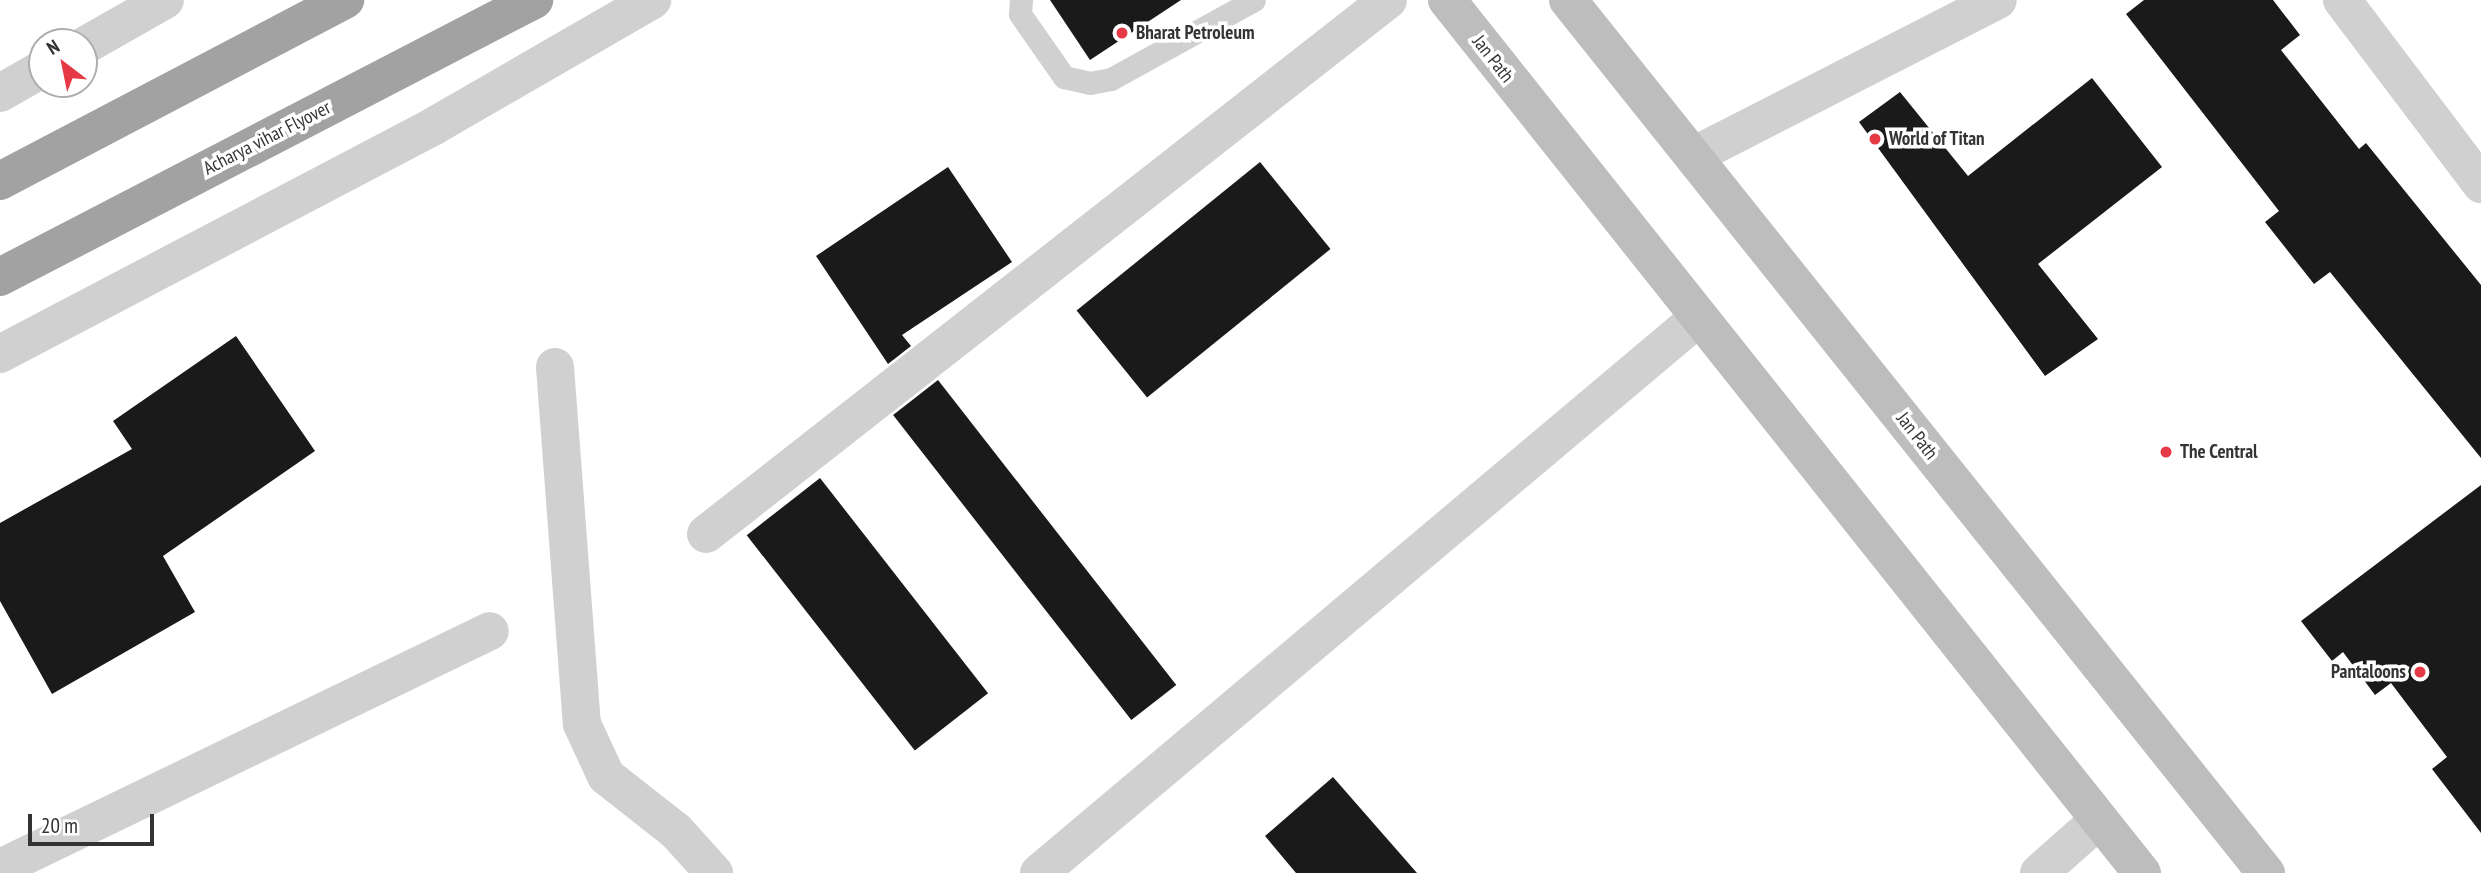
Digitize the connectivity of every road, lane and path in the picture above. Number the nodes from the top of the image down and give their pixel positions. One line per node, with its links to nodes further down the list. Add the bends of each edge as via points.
1 (165, 0): 12 (street)
2 (345, 0): 16 (highway)
3 (534, 0): 18 (highway, Acharya vihar Flyover)
4 (652, 0): 20 (street, via 433,126)
5 (1021, 0): 6 (lane, via 1020,14 1064,77 1090,83 1111,79)
6 (1254, 0)
7 (1388, 0): 22 (street)
8 (1447, 0): 19 (main road, Jan Path)
9 (1568, 0): 15 (main road, Jan Path)
10 (1998, 0): 15 (street)
11 (2342, 0): 17 (street)
12 (98, 38)
13 (28, 77): 14 (street)
14 (0, 93)
15 (1695, 155): 30 (main road, Jan Path)
16 (0, 181)
17 (2481, 184)
18 (0, 277)
19 (1698, 318): 24 (main road, Jan Path); 27 (street)
20 (0, 354)
21 (555, 367): 26 (street, via 582,724 606,776 677,831)
22 (706, 534)
23 (490, 631): 25 (street)
24 (2099, 820): 28 (street); 29 (main road, Jan Path)
25 (0, 868)
26 (714, 873)
27 (1039, 873)
28 (2039, 873)
29 (2142, 873)
30 (2266, 873)

